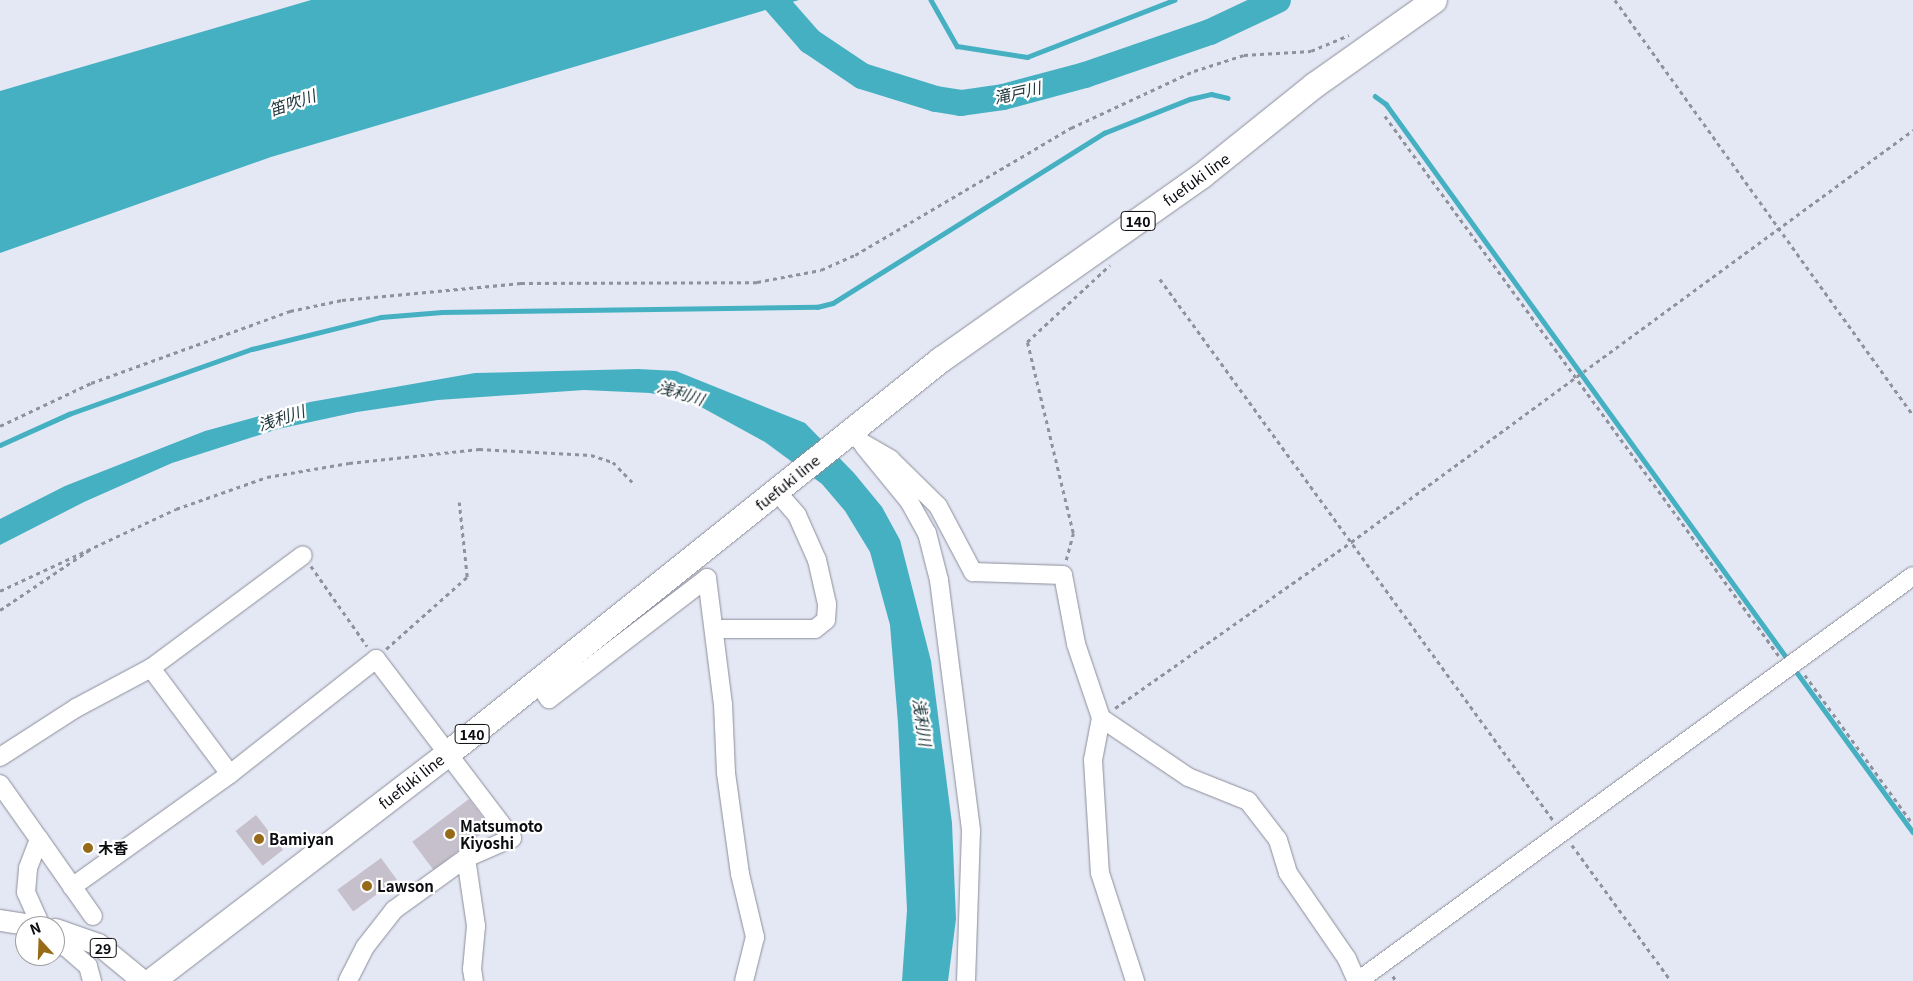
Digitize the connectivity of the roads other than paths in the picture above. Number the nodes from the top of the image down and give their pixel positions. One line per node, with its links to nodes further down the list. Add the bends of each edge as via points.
1 (1434, 0): 2 (highway, fuefuki line / 140, via 1314,85 1202,175 941,359)
2 (851, 437): 3 (highway, fuefuki line / 140); 9 (street, via 890,459 938,506 973,572 1062,575 1076,644); 31 (street, via 909,501 927,534 939,580 971,831)
3 (782, 487): 6 (street, via 817,560 827,604 826,620 815,629); 8 (highway, fuefuki line / 140)
4 (303, 555): 7 (street)
5 (1913, 576): 33 (street)
6 (715, 629): 8 (street, via 707,578 549,699); 30 (street, via 726,773 740,874 755,937)
7 (151, 668): 11 (street, via 76,708); 12 (street)
8 (537, 682): 10 (highway, fuefuki line / 140)
9 (1101, 718): 32 (street, via 1093,760 1100,873); 33 (street, via 1188,777 1248,801 1278,840 1288,872 1347,959)
10 (449, 752): 12 (street, via 376,659); 15 (street, via 512,838); 28 (highway, fuefuki line / 140)
11 (0, 758)
12 (230, 774): 16 (street)
13 (0, 784): 14 (street)
14 (39, 839): 16 (street); 17 (street, via 28,868 26,892)
15 (466, 858): 25 (street, via 394,910 365,947); 29 (street, via 476,926)
16 (72, 887): 18 (street)
17 (37, 916)
18 (93, 916)
19 (0, 920): 20 (main road)
20 (15, 922)
21 (0, 925): 22 (street)
22 (15, 931)
23 (65, 932): 27 (main road, 29, via 98,944)
24 (65, 947): 26 (street, via 88,966)
25 (352, 980)
26 (92, 981)
27 (143, 981)
28 (152, 981)
29 (474, 981)
30 (744, 981)
31 (966, 981)
32 (1136, 981)
33 (1358, 981)

